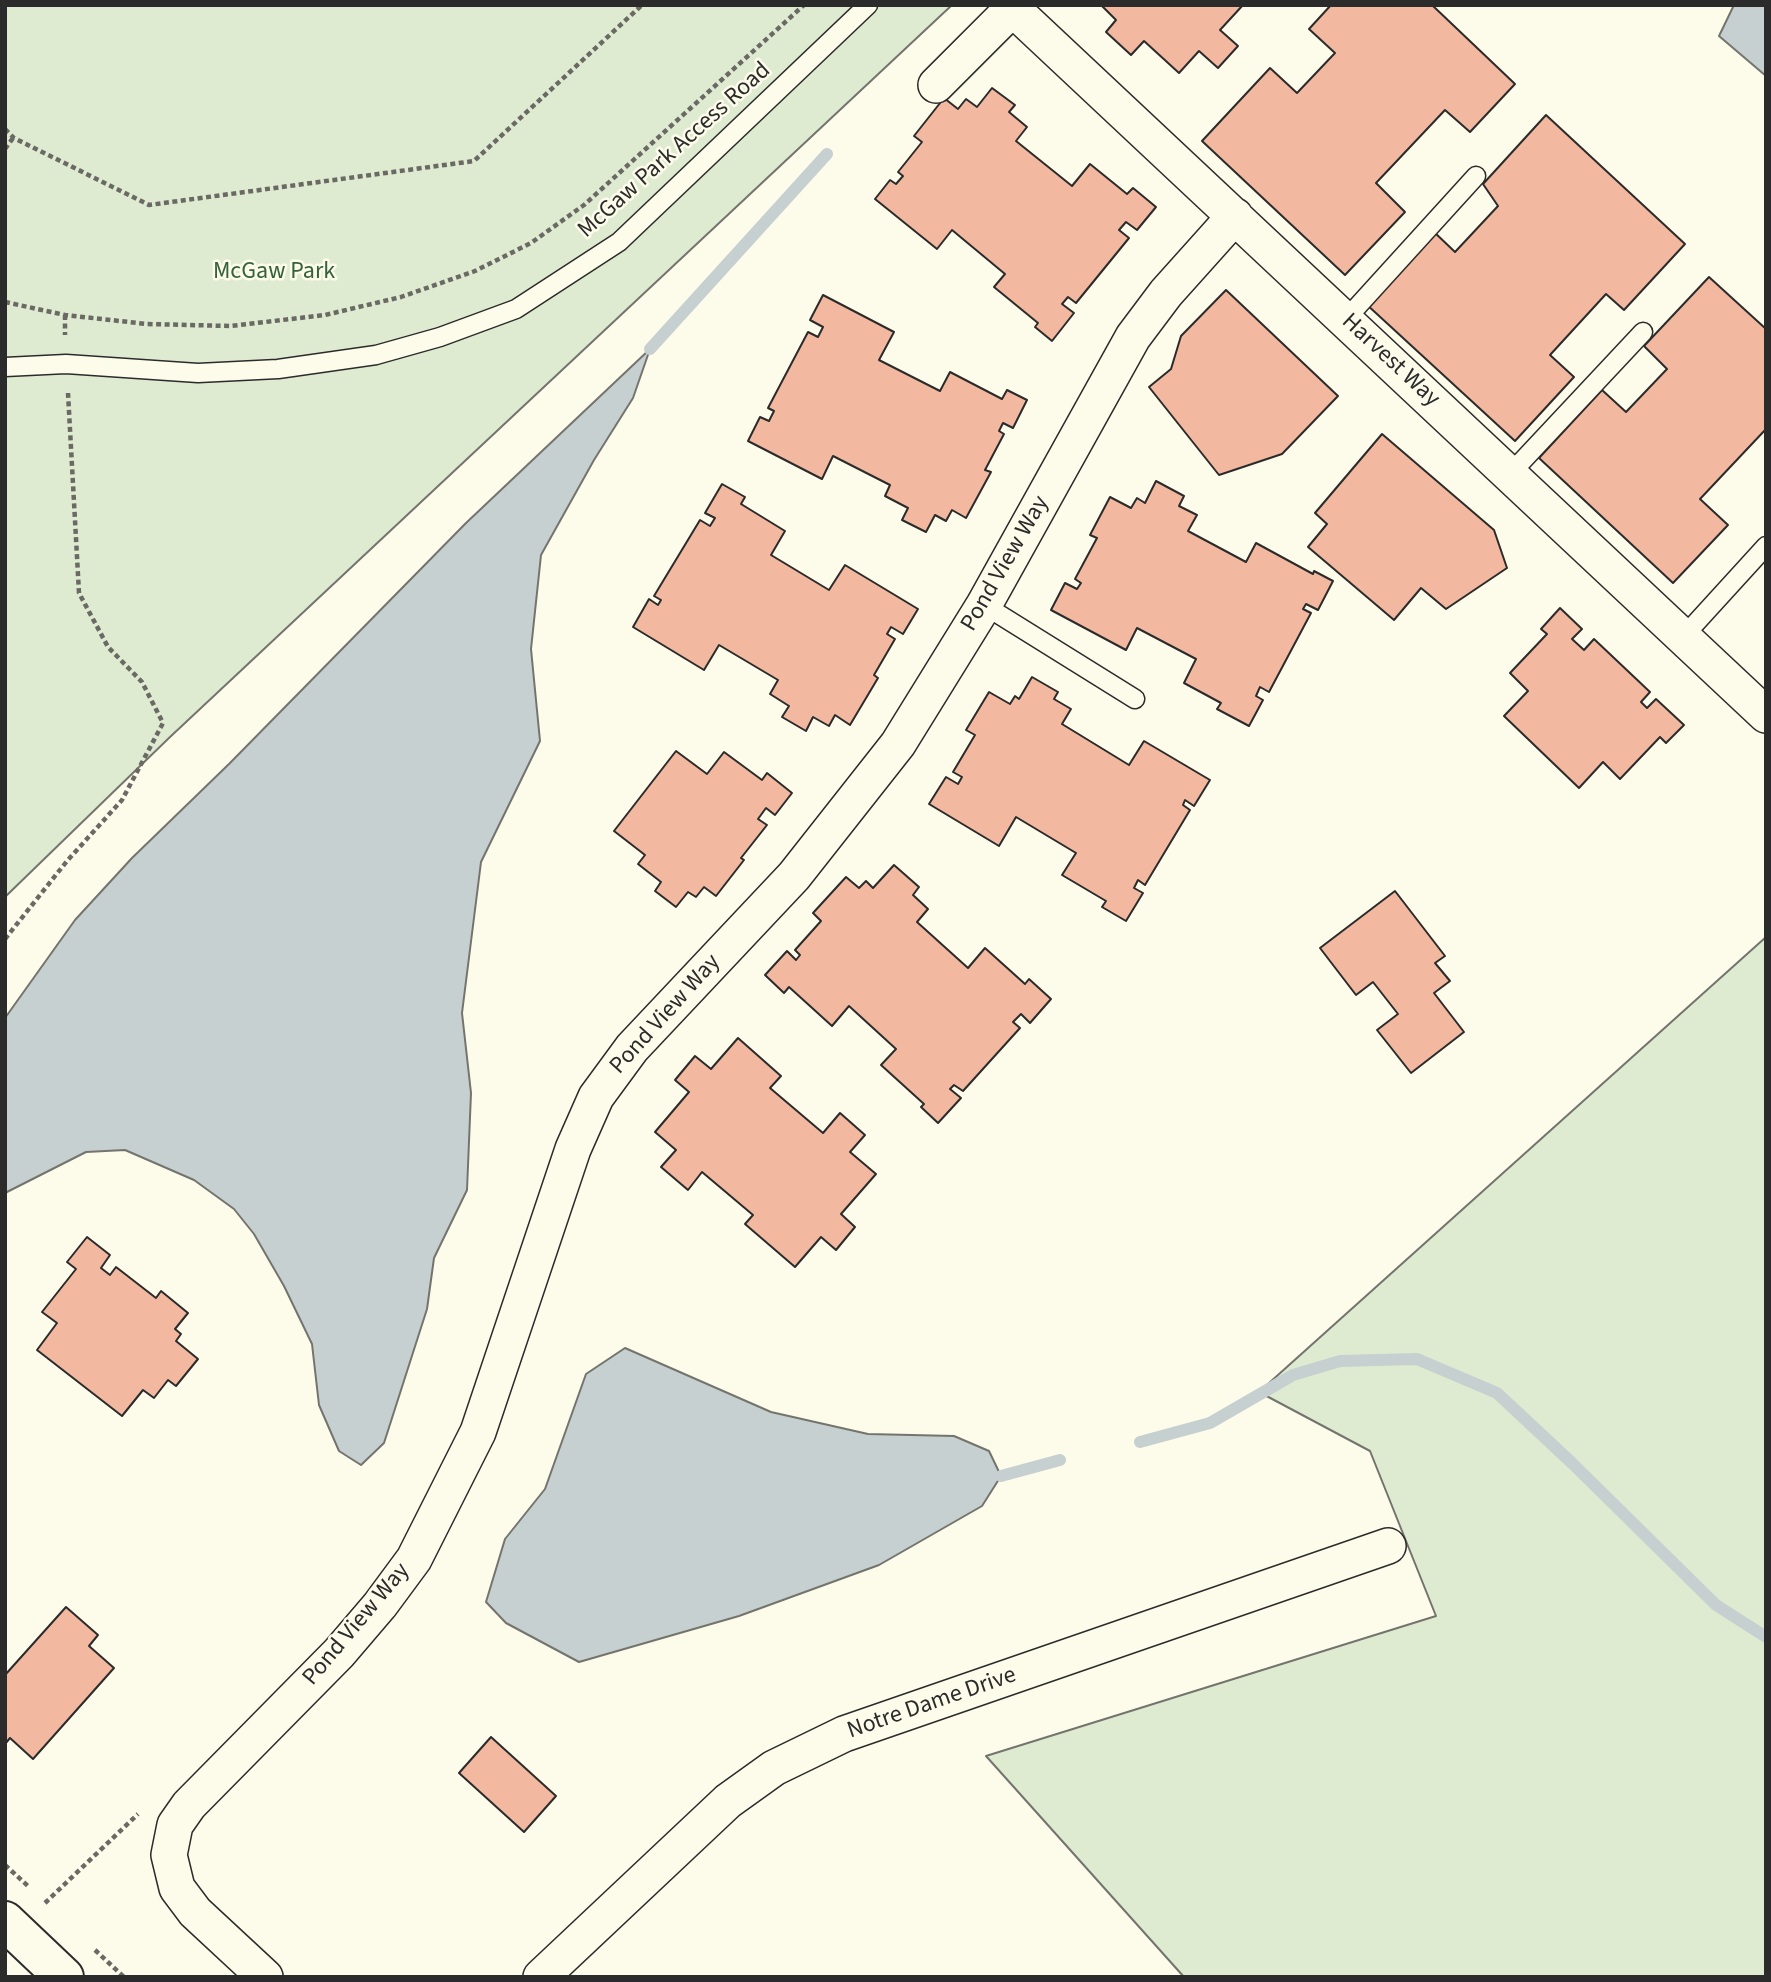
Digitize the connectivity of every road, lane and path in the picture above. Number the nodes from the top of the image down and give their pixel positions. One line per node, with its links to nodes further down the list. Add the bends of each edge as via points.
1 (642, 5): 7 (path, via 474,162 149,205)
2 (804, 5): 12 (path, via 584,205 531,243 475,271 401,297 325,315 244,324 147,324)
3 (868, 5): 15 (lane, McGaw Park Access Road, via 619,242 516,309 376,355 278,369 198,373)
4 (1015, 7): 5 (street, Harvest Way); 10 (street, Harvest Way)
5 (936, 85)
6 (5, 129): 7 (path)
7 (13, 138): 8 (path)
8 (5, 149)
9 (1476, 176): 13 (lane)
10 (1235, 216): 13 (street, Harvest Way); 19 (street, Pond View Way, via 1133,337)
11 (5, 302): 12 (path)
12 (65, 315): 15 (path)
13 (1346, 319): 17 (street, Harvest Way)
14 (1643, 332): 17 (lane)
15 (66, 364): 16 (lane, McGaw Park Access Road); 23 (path, via 79,593 108,647 142,682 163,723 122,800)
16 (5, 368)
17 (1510, 474): 20 (street, Harvest Way)
18 (1766, 546): 20 (lane)
19 (984, 605): 21 (lane); 27 (street, Pond View Way, via 890,754 794,876 632,1048 596,1097 573,1149 478,1432 414,1559 339,1653 189,1805 175,1825 169,1855 177,1888 195,1912)
20 (1683, 636): 22 (street, Harvest Way)
21 (1135, 699)
22 (1766, 715)
23 (5, 939)
24 (1388, 1546): 28 (street, Notre Dame Drive, via 844,1734 775,1768 728,1801)
25 (5, 1921): 26 (main road)
26 (64, 1977)
27 (265, 1977)
28 (541, 1977)

